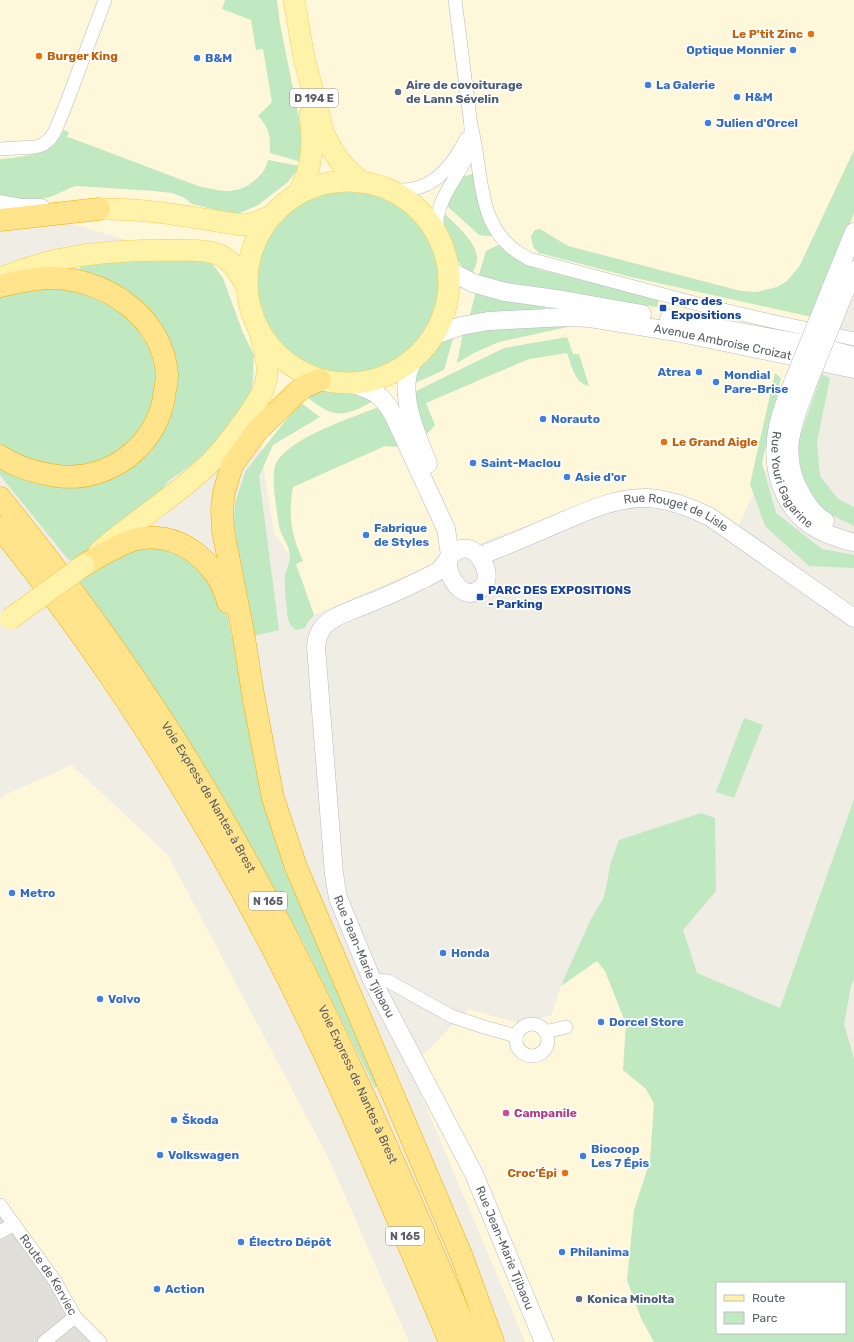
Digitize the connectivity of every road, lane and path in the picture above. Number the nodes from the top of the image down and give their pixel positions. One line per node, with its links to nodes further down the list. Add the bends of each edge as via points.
1 (105, 0): 6 (street, via 55,131 42,145)
2 (288, 0): 11 (main road, D 194 E, via 311,126 312,145 305,182)
3 (294, 0): 9 (main road, D 194 E, via 304,58 324,134 338,161)
4 (455, 0): 5 (street)
5 (471, 126): 10 (street, via 455,158 434,181 420,188); 17 (street, via 469,150 440,206 437,219); 26 (street, via 482,192 490,217 502,238 515,251 529,259 706,306)
6 (26, 148): 7 (street); 8 (street)
7 (0, 149)
8 (0, 155)
9 (362, 182): 10 (main road); 11 (main road, via 340,181 318,185)
10 (389, 190): 17 (main road, via 417,208)
11 (298, 194): 14 (main road)
12 (0, 204): 13 (street, via 21,208)
13 (99, 209): 14 (main road, via 122,209 242,225); 15 (highway)
14 (271, 216): 22 (main road, via 255,242 250,256)
15 (0, 220)
16 (854, 232): 23 (street, Rue Youri Gagarine)
17 (438, 236): 18 (main road)
18 (448, 270): 25 (main road, via 449,292 446,307); 27 (street, Avenue Ambroise Croizat, via 473,283 505,292 605,307 811,345)
19 (854, 270): 23 (street, Rue Youri Gagarine)
20 (0, 278): 22 (main road, via 67,258 110,251 204,251 216,253 226,259 239,272)
21 (0, 286): 33 (highway, via 23,280 55,279 96,286 116,295 149,325 164,357 167,376 161,412 142,445 130,456 100,473 66,477 42,474)
22 (246, 287): 24 (main road, via 252,317)
23 (837, 294): 31 (street, Rue Youri Gagarine, bridge)
24 (259, 331): 30 (main road, via 278,356 291,366); 41 (main road, via 267,365 266,381 256,404 234,436 208,465 114,538)
25 (435, 335): 28 (main road); 29 (street, Avenue Ambroise Croizat, via 460,326 488,321 590,318 669,331)
26 (854, 339)
27 (854, 356)
28 (414, 359): 32 (main road, via 399,370 381,378); 39 (street, via 408,373 406,390 412,421 450,519 460,538)
29 (854, 369)
30 (320, 380): 32 (main road, via 342,385); 46 (highway, via 296,393 257,431 232,465 224,492 223,530)
31 (801, 383): 36 (street, Rue Youri Gagarine, via 792,429 789,461 792,475 809,508 835,527); 37 (street, Rue Youri Gagarine, via 778,426 775,463 779,479 791,505 813,528)
32 (354, 384): 40 (street, via 375,392 393,414 446,529)
33 (0, 456)
34 (0, 498): 59 (highway, Voie Express de Nantes à Brest / N 165, via 101,630 159,715 220,814 331,1026)
35 (0, 528): 51 (highway, Voie Express de Nantes à Brest / N 165, via 82,636 160,752 221,852 276,955)
36 (854, 532)
37 (854, 542)
38 (0, 552): 51 (highway, N 165, via 85,660 148,758 244,923 338,1107)
39 (475, 553): 40 (street, via 463,548 455,551); 42 (street, via 487,577 486,583 478,591 470,593 459,589); 44 (street, Rue Rouget de Lisle, via 489,552 595,508 629,499 667,501 693,508 710,517)
40 (449, 558): 42 (street, via 448,566); 43 (street, Rue Jean-Marie Tjibaou, via 438,571)
41 (84, 565): 45 (main road, bridge); 46 (highway, via 120,545 142,539 163,539 193,550 206,562 227,596)
42 (454, 582): 43 (street, Rue Jean-Marie Tjibaou, via 441,580)
43 (403, 589): 47 (street, Rue Jean-Marie Tjibaou, via 335,617 319,633 316,647 338,898)
44 (854, 618)
45 (5, 623)
46 (254, 700): 60 (highway, via 273,798 296,867 462,1257)
47 (372, 980): 50 (street, via 388,981 451,1016); 61 (street, Rue Jean-Marie Tjibaou, via 474,1174)
48 (566, 1027): 49 (street)
49 (545, 1032): 50 (street, via 537,1025 527,1025 522,1027); 50 (street, via 548,1043 543,1052 534,1056 520,1051)
50 (516, 1036)
51 (360, 1131): 58 (highway, Voie Express de Nantes à Brest / N 165)
52 (0, 1205): 53 (street, Route de Kerviec)
53 (14, 1224): 54 (street); 55 (street, Route de Kerviec, via 55,1281)
54 (0, 1232)
55 (75, 1317): 56 (street); 57 (street, Route de Kerviec)
56 (44, 1342)
57 (100, 1342)
58 (450, 1342)
59 (471, 1342)
60 (493, 1342)
61 (544, 1342)

